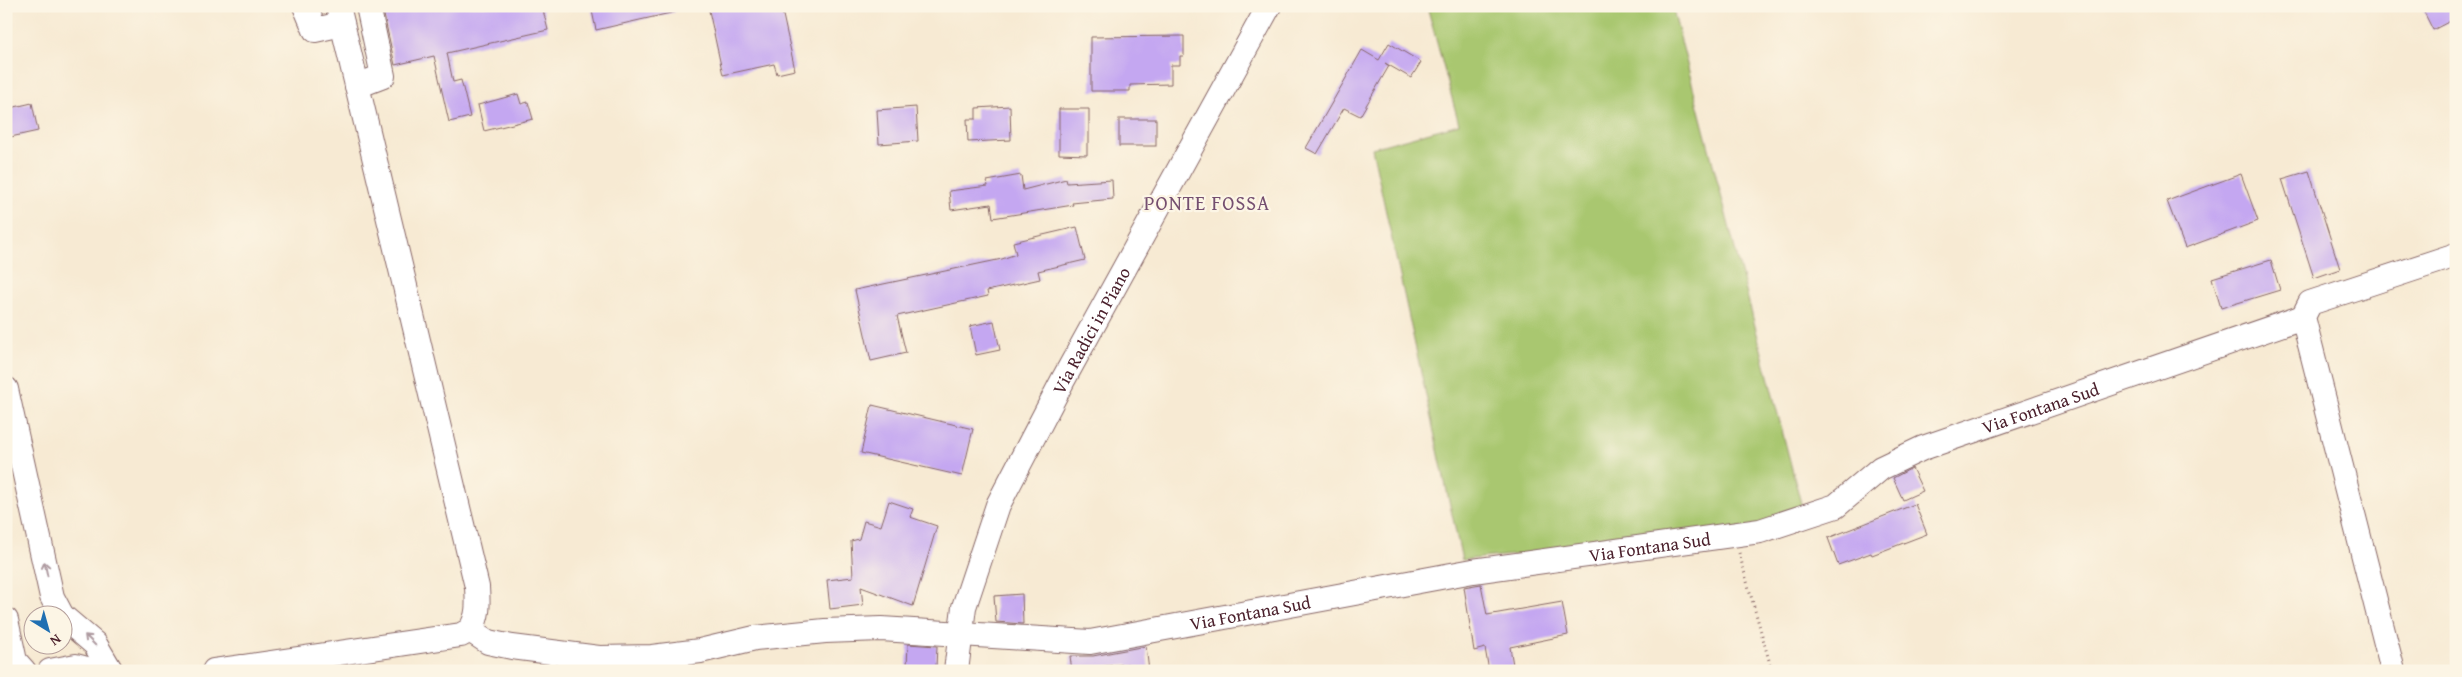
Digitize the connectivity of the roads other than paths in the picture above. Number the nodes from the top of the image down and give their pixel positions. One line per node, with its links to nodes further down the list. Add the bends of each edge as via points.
1 (306, 6): 5 (street, via 315,30)
2 (368, 6): 7 (street, via 383,76)
3 (1258, 6): 6 (street)
4 (1269, 6): 6 (street, Via Radici in Piano)
5 (340, 15): 7 (street)
6 (1243, 52): 15 (street, Via Radici in Piano, via 998,505 964,607)
7 (357, 86): 14 (street, via 477,587 478,606)
8 (2456, 255): 9 (street, Via Fontana Sud, via 2310,303)
9 (2303, 317): 15 (street, Via Fontana Sud, via 1923,448 1881,468 1836,506 1760,531 1474,570 1090,642); 23 (street)
10 (6, 389): 11 (street, one-way to 10)
11 (56, 604)
12 (6, 620): 17 (street, via 15,661)
13 (72, 624): 20 (street, one-way to 13, via 95,644)
14 (470, 630): 15 (street, Via Fontana Sud, via 488,642 599,658 652,657 700,651 755,638 825,631 881,630); 16 (street, via 461,636)
15 (960, 636): 22 (street, Via Radici in Piano)
16 (243, 669): 21 (street)
17 (24, 671)
18 (50, 671): 19 (street, via 76,666)
19 (95, 671)
20 (111, 671)
21 (214, 671)
22 (956, 671)
23 (2393, 671)

